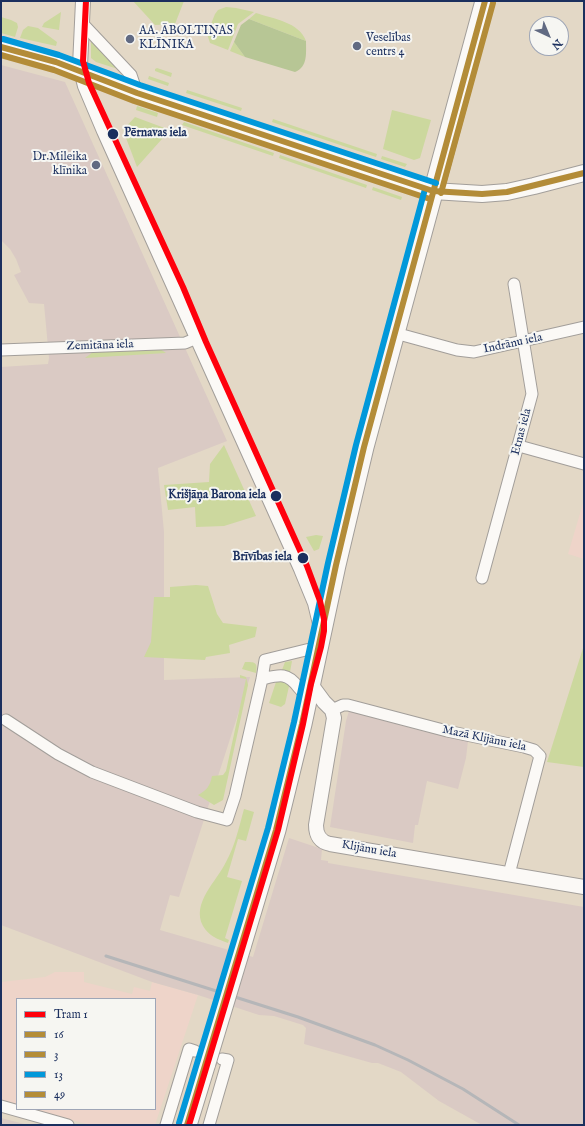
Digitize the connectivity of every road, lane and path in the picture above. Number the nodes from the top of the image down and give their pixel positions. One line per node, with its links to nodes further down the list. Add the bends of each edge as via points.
1 (83, 1): 3 (street)
2 (485, 1): 8 (highway)
3 (82, 23): 5 (street); 6 (street, via 131,75)
4 (1, 47): 5 (main road)
5 (80, 71): 6 (main road); 12 (street)
6 (137, 93): 8 (main road)
7 (584, 173): 8 (main road, via 507,192 482,194)
8 (433, 191): 11 (highway)
9 (514, 284): 13 (street, Etnas iela)
10 (584, 327): 13 (street, Indrānu iela)
11 (395, 333): 13 (street, Indrānu iela, via 457,350 474,352); 18 (highway, via 364,447)
12 (197, 338): 14 (street, Zemitāna iela, via 184,343); 18 (street, via 315,603 319,617)
13 (524, 342): 15 (street, Etnas iela, via 532,394)
14 (1, 350)
15 (519, 446): 16 (street); 17 (street, Etnas iela)
16 (584, 464)
17 (482, 578)
18 (319, 640): 19 (street, via 265,660); 20 (highway)
19 (262, 679): 20 (street, via 285,675 293,680 306,696); 22 (street, via 227,820 197,812 92,772 58,754)
20 (308, 692): 21 (street); 25 (highway, bridge, via 276,830)
21 (332, 710): 23 (street, Klijānu iela, via 334,718 316,825 316,832 322,841); 23 (street, Mazā Klijānu iela, via 348,705 534,750 540,756)
22 (6, 720)
23 (509, 874): 24 (street, Klijānu iela)
24 (584, 887)
25 (208, 1057): 28 (street, via 189,1049); 29 (highway); 30 (street, via 228,1060)
26 (1, 1106): 27 (street)
27 (68, 1125)
28 (166, 1125)
29 (187, 1125)
30 (209, 1125)

